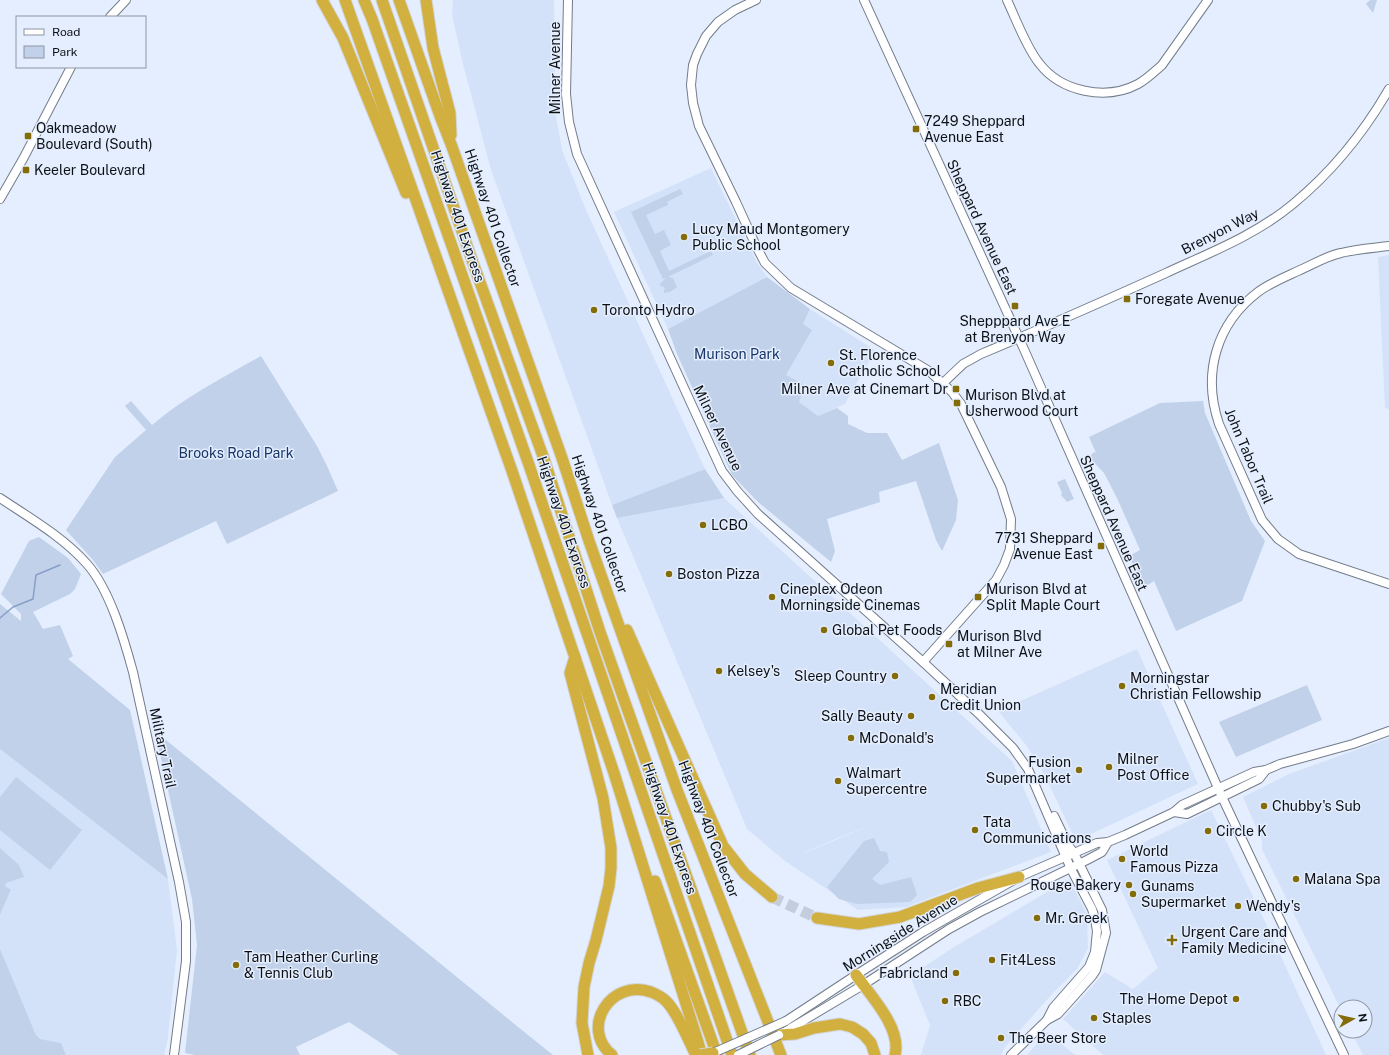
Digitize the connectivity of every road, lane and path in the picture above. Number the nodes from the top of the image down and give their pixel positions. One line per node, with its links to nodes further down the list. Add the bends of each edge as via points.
1 (126, 0): 13 (main road)
2 (322, 0): 19 (highway, via 343,38)
3 (345, 0): 19 (highway)
4 (364, 0): 50 (highway, Highway 401 Express, via 527,458)
5 (382, 0): 52 (highway, Highway 401 Express, via 544,459 600,632)
6 (399, 0): 16 (highway, Highway 401 Collector)
7 (426, 0): 16 (highway, via 433,48 450,113)
8 (568, 0): 26 (main road, Milner Avenue, via 566,94 569,122 577,154 722,471 758,514)
9 (756, 0): 21 (main road, via 726,16 706,36 693,65 691,85 699,126 757,248 765,263 791,288 929,371)
10 (864, 0): 20 (main road, Sheppard Avenue East)
11 (1007, 0): 12 (main road, via 1035,58 1045,70 1065,84 1098,93 1126,89 1153,74)
12 (1208, 0)
13 (111, 16)
14 (70, 68): 17 (main road)
15 (1389, 89): 20 (main road, Brenyon Way, via 1370,120 1336,165 1277,216 1229,244)
16 (451, 144): 23 (highway, Highway 401 Collector)
17 (0, 199)
18 (1389, 246): 24 (main road, John Tabor Trail, via 1340,253 1258,292 1230,321 1223,333 1212,369 1212,387 1215,414 1219,424 1262,520 1270,531 1299,554)
19 (442, 276): 25 (highway)
20 (1018, 338): 21 (main road, Brenyon Way, via 972,359); 30 (main road, Sheppard Avenue East)
21 (943, 383): 26 (main road, via 961,404 1001,487 1012,519 1011,540 1010,549 996,580)
22 (0, 498): 45 (main road, Military Trail, via 70,547 88,565 113,610 124,639 134,672 186,922 186,961)
23 (589, 541): 39 (highway, via 723,846 745,874); 44 (highway, Highway 401 Collector, via 677,790)
24 (1389, 584)
25 (575, 657): 46 (highway, via 570,673 603,798 611,848 608,886 584,986 582,1023); 49 (highway)
26 (923, 662): 29 (main road, Milner Avenue, via 1013,748 1028,769)
27 (1389, 731): 28 (main road, Morningside Avenue)
28 (1266, 770): 30 (main road, Morningside Avenue, via 1254,772); 31 (main road, Morningside Avenue, via 1259,779)
29 (1036, 787): 34 (main road, Milner Avenue); 35 (main road, Milner Avenue)
30 (1218, 788): 31 (main road, Sheppard Avenue East); 32 (main road, Morningside Avenue, via 1182,805)
31 (1222, 797): 32 (main road, Morningside Avenue, via 1187,814); 59 (main road, Sheppard Avenue East)
32 (1174, 812): 33 (main road, Morningside Avenue)
33 (1108, 842): 34 (main road, Morningside Avenue, via 1097,843); 36 (main road, Morningside Avenue, via 1102,852)
34 (1074, 853): 35 (main road, Morningside Avenue); 36 (main road, Milner Avenue)
35 (1066, 857): 37 (main road, Milner Avenue); 38 (main road, Morningside Avenue)
36 (1080, 864): 37 (main road, Morningside Avenue); 43 (main road, Milner Avenue, via 1102,910 1106,933 1092,976 1058,1014)
37 (1071, 869): 42 (main road, Morningside Avenue, via 949,929); 43 (main road, Milner Avenue, via 1095,918 1095,952 1089,967 1053,1008)
38 (1019, 877): 40 (highway, via 978,888 900,917 859,924); 41 (main road, Morningside Avenue)
39 (772, 897)
40 (817, 918)
41 (856, 974): 42 (highway); 44 (main road, Morningside Avenue)
42 (862, 985): 44 (main road, Morningside Avenue); 57 (highway, via 887,1017 893,1033)
43 (1047, 1020): 58 (main road, Milner Avenue)
44 (784, 1031): 49 (main road, Morningside Avenue, bridge); 51 (main road, Morningside Avenue, bridge); 53 (highway); 54 (highway, Highway 401 Collector); 55 (highway); 56 (highway, via 840,1024 852,1027 871,1043)
45 (174, 1055)
46 (588, 1055)
47 (612, 1055): 48 (highway, via 603,1045 599,1035 598,1023 602,1010 619,993 642,989 666,1001)
48 (696, 1055)
49 (708, 1055)
50 (732, 1055)
51 (738, 1055)
52 (750, 1055)
53 (773, 1055)
54 (781, 1055)
55 (787, 1055)
56 (875, 1055)
57 (895, 1055)
58 (1011, 1055)
59 (1344, 1055)

